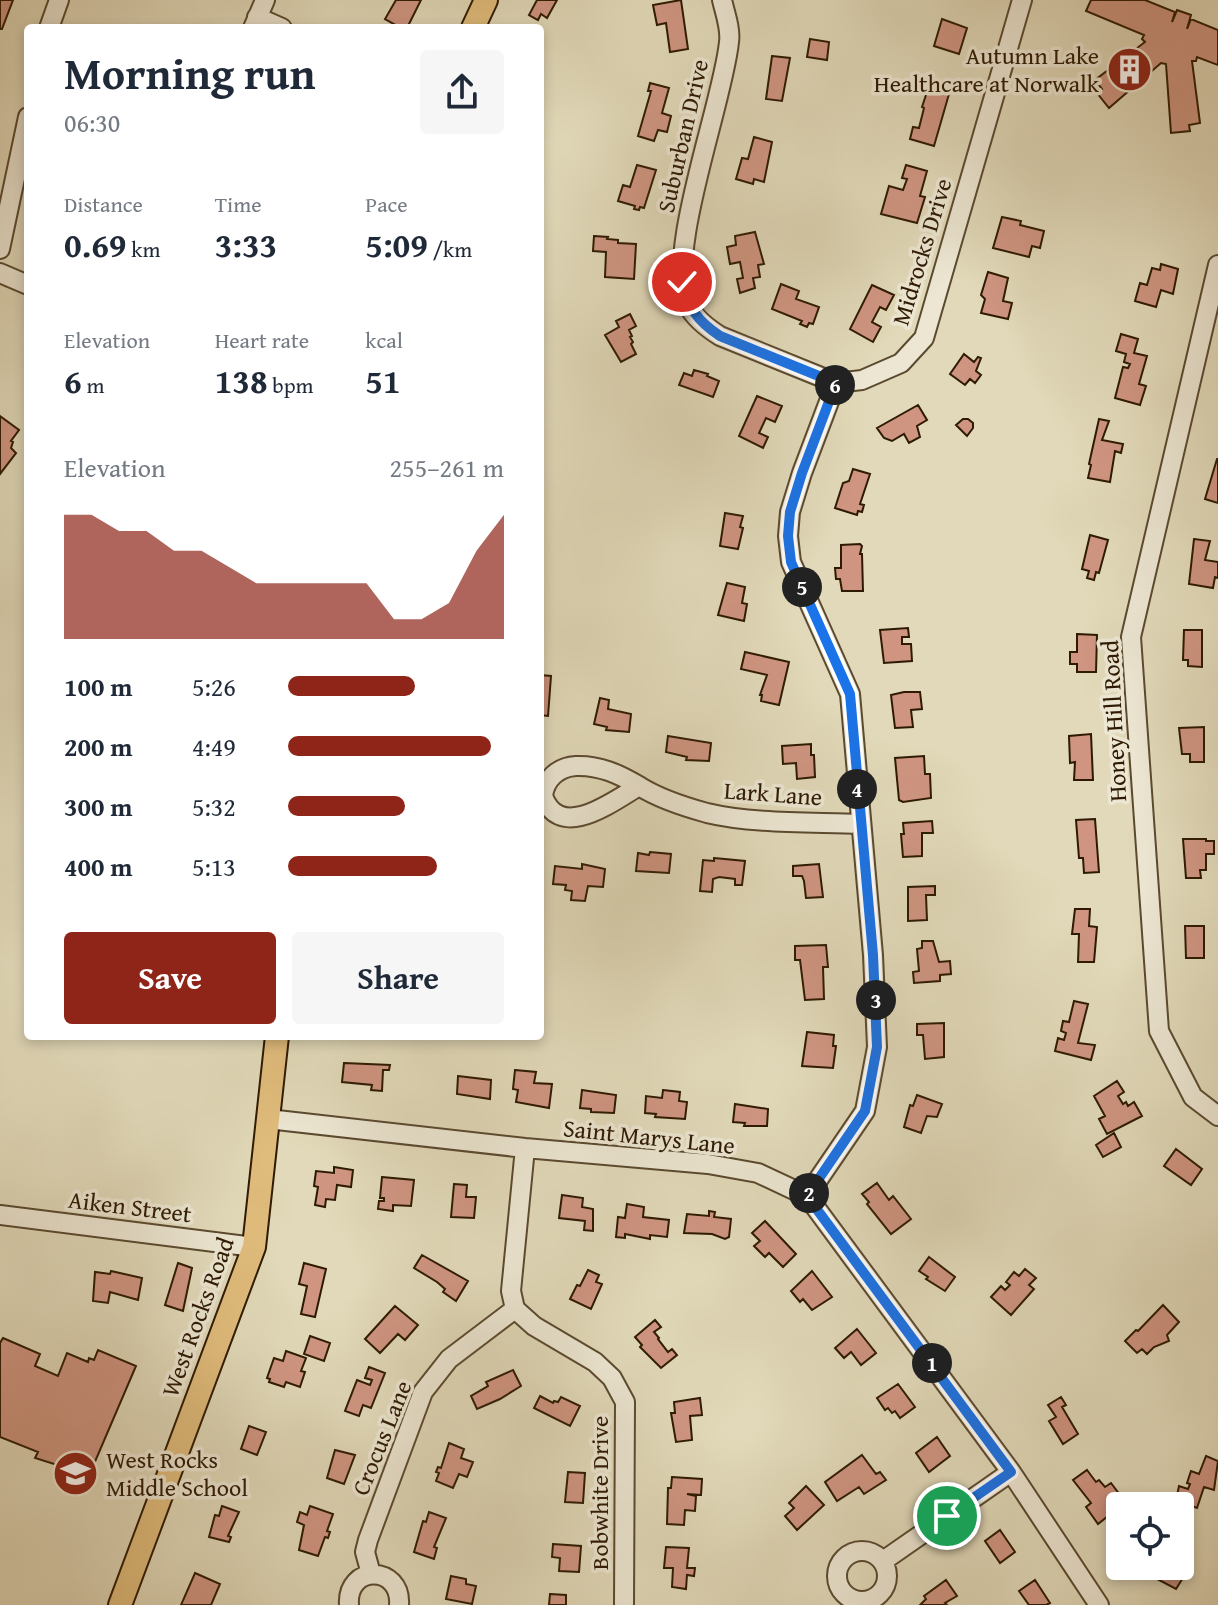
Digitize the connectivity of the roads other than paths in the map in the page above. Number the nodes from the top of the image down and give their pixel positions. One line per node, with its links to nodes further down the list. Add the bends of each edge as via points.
1 (59, 0): 5 (street)
2 (486, 0): 6 (main road)
3 (722, 0): 12 (street, Suburban Drive, via 730,39 686,229 682,282 689,307 720,336)
4 (1022, 0): 12 (street, Midrocks Drive, via 924,338 901,363 862,380)
5 (50, 24)
6 (475, 24)
7 (24, 136): 8 (street)
8 (0, 249)
9 (1218, 265): 18 (street, Honey Hill Road, via 1131,637 1159,1031 1193,1097)
10 (0, 273): 11 (street)
11 (24, 283)
12 (836, 383): 16 (street, via 802,473 788,536 791,562 850,694)
13 (639, 786): 14 (street, Lark Lane, via 617,773 574,766 555,773); 15 (street, Lark Lane, via 570,819 553,813); 16 (street, Lark Lane, via 730,817)
14 (544, 793)
15 (544, 798)
16 (860, 824): 21 (street, via 877,1047 865,1111)
17 (277, 1040): 19 (main road, West Rocks Road)
18 (1218, 1116)
19 (268, 1119): 20 (street, Saint Marys Lane); 23 (main road, West Rocks Road)
20 (525, 1148): 21 (street, Saint Marys Lane, via 758,1173); 24 (street, via 511,1291)
21 (807, 1196): 25 (street, Saint Marys Lane)
22 (0, 1215): 23 (street, Aiken Street)
23 (254, 1247): 28 (main road, West Rocks Road)
24 (515, 1309): 27 (street, Crocus Lane, via 449,1359 423,1392 368,1540 365,1552); 31 (street, Bobwhite Drive, via 595,1362 625,1402)
25 (1011, 1472): 26 (street); 32 (street, Saint Marys Lane)
26 (883, 1561)
27 (371, 1574): 29 (street, via 352,1585); 30 (street, via 395,1585)
28 (120, 1605)
29 (349, 1605)
30 (399, 1605)
31 (624, 1605)
32 (1099, 1605)

